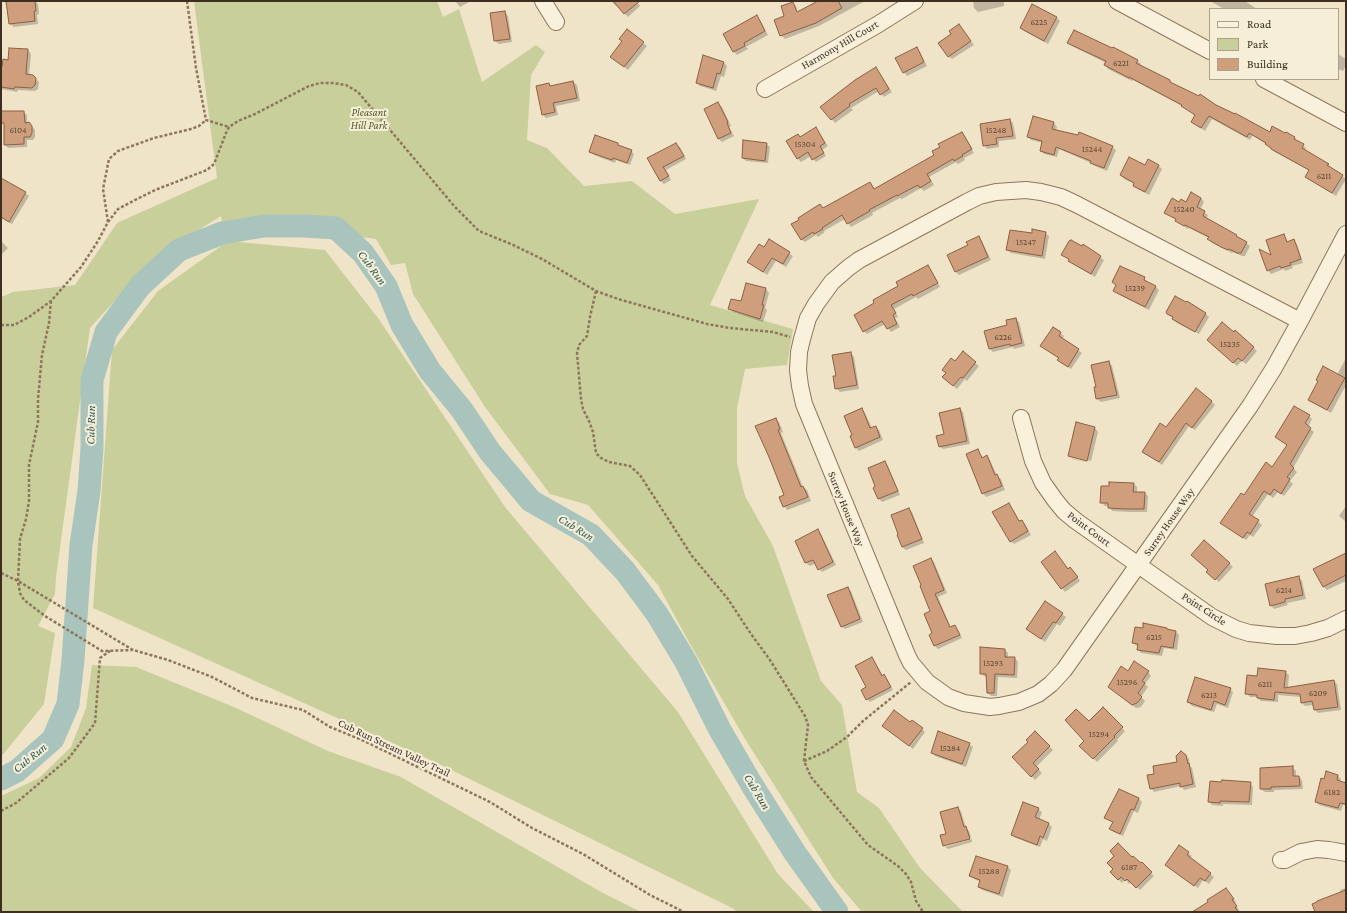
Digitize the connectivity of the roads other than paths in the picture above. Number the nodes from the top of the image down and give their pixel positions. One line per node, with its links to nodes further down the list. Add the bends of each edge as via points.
1 (543, 1): 4 (street)
2 (915, 1): 7 (street, Harmony Hill Court)
3 (1117, 1): 5 (street)
4 (556, 22)
5 (1209, 49)
6 (1266, 80): 8 (street)
7 (765, 89)
8 (1346, 123)
9 (1346, 234): 10 (street, Surrey House Way)
10 (1300, 321): 12 (street, Surrey House Way, via 1250,406); 12 (street, Surrey House Way, via 1061,197 1041,192 1012,190 979,196 859,260 826,289 816,304 808,318 799,352 798,370 804,404 907,655 920,674 938,691 964,703 979,706 1008,705 1038,694 1064,670)
11 (1021, 418): 12 (street, Point Court, via 1033,461 1043,483 1055,500 1076,521)
12 (1138, 565): 13 (street, Point Circle, via 1212,617 1249,632 1295,636 1328,628)
13 (1346, 619)
14 (1346, 853): 15 (street, via 1317,849)
15 (1281, 860)

